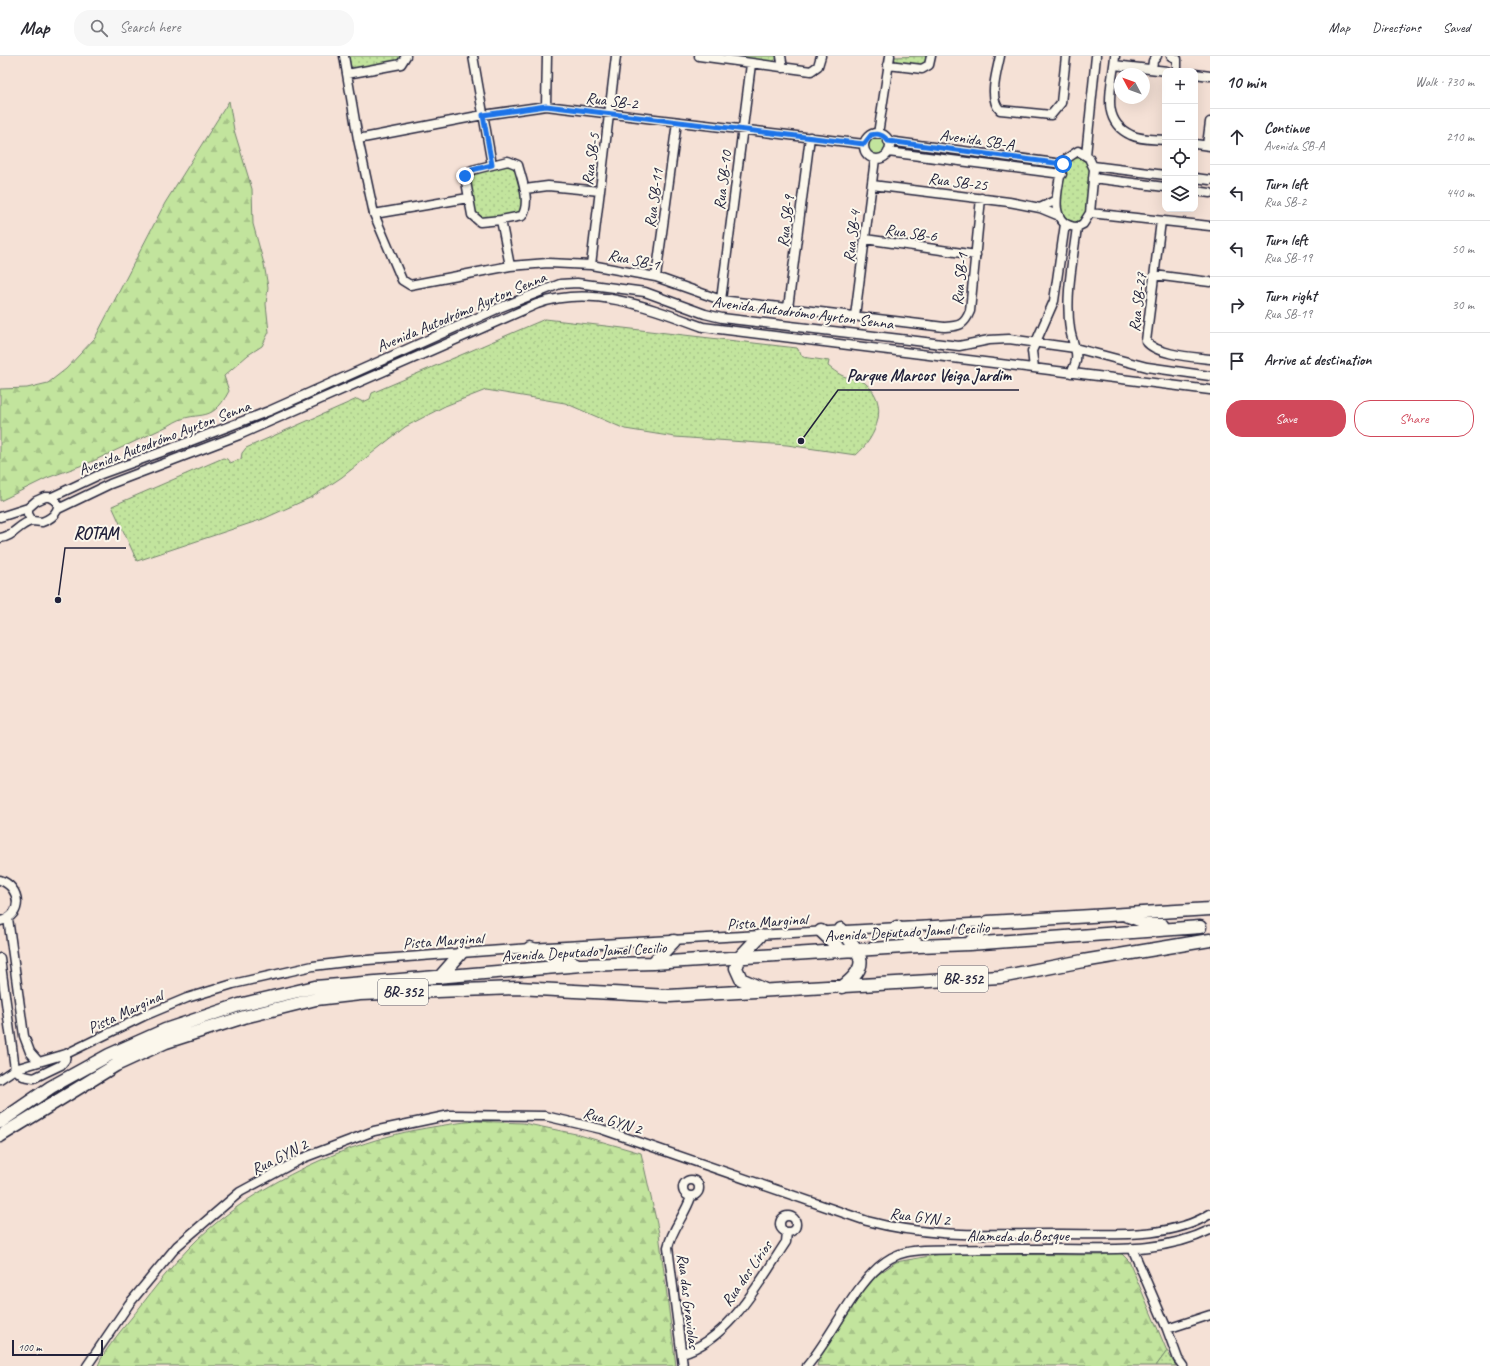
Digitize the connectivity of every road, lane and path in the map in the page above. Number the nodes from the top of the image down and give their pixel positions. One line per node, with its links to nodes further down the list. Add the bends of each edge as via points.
1 (344, 56): 25 (street, Rua SB-1)
2 (406, 56): 25 (street, via 401,64)
3 (473, 56): 30 (street)
4 (547, 56): 28 (street)
5 (616, 56): 29 (street, Rua SB-5)
6 (698, 56): 17 (street)
7 (781, 56): 21 (street)
8 (821, 56): 21 (street, via 818,66 811,71)
9 (890, 56): 19 (street)
10 (931, 56): 19 (street, via 929,65 922,70)
11 (1000, 56): 12 (street, via 995,105 1000,110 1051,115 1061,103)
12 (1066, 56)
13 (1096, 56): 44 (street)
14 (1115, 56): 20 (street)
15 (1157, 56): 23 (street)
16 (1171, 56): 22 (street, via 1177,59)
17 (725, 58): 18 (street)
18 (751, 64): 21 (street); 33 (street, Rua SB-10)
19 (888, 65): 34 (street)
20 (1114, 65): 23 (street); 37 (street, via 1110,116 1119,128 1133,136)
21 (783, 68)
22 (1177, 68)
23 (1152, 69): 24 (street)
24 (1162, 70)
25 (347, 74): 36 (street, Rua SB-1)
26 (1198, 74): 27 (street)
27 (1210, 76)
28 (546, 106): 29 (street, Rua SB-2); 30 (street, Rua SB-2)
29 (610, 114): 31 (street, Rua SB-2); 58 (street, Rua SB-5)
30 (483, 115): 36 (street, Rua SB-2); 48 (street)
31 (678, 122): 33 (street, Rua SB-2); 78 (street, Rua SB-11)
32 (1210, 122): 41 (street)
33 (743, 130): 35 (street, Rua SB-2); 80 (street, Rua SB-10)
34 (878, 134): 38 (street); 39 (street, via 871,135)
35 (810, 137): 39 (street, Rua SB-2); 81 (street, Rua SB-9)
36 (358, 139): 66 (street, Rua SB-1)
37 (1162, 140)
38 (888, 141): 42 (street); 43 (street, Avenida SB-A)
39 (864, 144): 45 (street, via 868,155)
40 (1198, 144): 41 (street)
41 (1209, 145)
42 (888, 152): 45 (street, via 882,158); 46 (street, Avenida SB-A)
43 (983, 154): 46 (street); 47 (street, Avenida SB-A)
44 (1086, 155): 47 (street, via 1078,151 1063,161); 49 (street)
45 (875, 159): 55 (street, Rua SB-4)
46 (982, 164): 50 (street, Avenida SB-A)
47 (1063, 164): 50 (street)
48 (492, 165): 57 (street, via 508,161 518,165); 61 (street, via 472,170 465,176)
49 (1093, 166): 51 (street); 52 (street)
50 (1062, 174): 63 (street)
51 (1162, 175)
52 (1093, 178): 56 (street); 65 (street)
53 (1198, 178): 54 (street)
54 (1210, 180)
55 (872, 185): 62 (street, Rua SB-25); 73 (street, Rua SB-4)
56 (1162, 187)
57 (525, 189): 58 (street, via 548,186); 68 (street, via 526,210 522,216)
58 (600, 190): 75 (street, Rua SB-5)
59 (1198, 191): 60 (street)
60 (1210, 193)
61 (468, 198): 66 (street); 68 (street, via 472,215 480,222)
62 (981, 198): 64 (street, Rua SB-25); 74 (street, Rua SB-1)
63 (1056, 200): 64 (street); 67 (street)
64 (1040, 208): 67 (street, Rua SB-25)
65 (1090, 213): 69 (street); 72 (street, via 1083,224)
66 (374, 214): 76 (street, Rua SB-1, via 402,280 410,286)
67 (1057, 215): 70 (street)
68 (501, 220): 76 (street)
69 (1161, 221): 71 (street); 77 (street, Rua SB-27)
70 (1065, 224): 72 (street); 84 (street, via 1054,301)
71 (1210, 226)
72 (1077, 227): 85 (street, via 1068,314 1070,332)
73 (865, 239): 74 (street, Rua SB-6); 82 (street, Rua SB-4)
74 (976, 255): 82 (street, Rua SB-1, via 970,311 967,320 957,326 944,327)
75 (591, 265): 76 (street, Rua SB-1, via 548,263); 78 (street, Rua SB-1)
76 (510, 266)
77 (1154, 275): 79 (street); 87 (street, Rua SB-27, via 1146,341 1150,348)
78 (656, 277): 80 (street, Rua SB-1)
79 (1210, 282)
80 (721, 300): 81 (street, Rua SB-1)
81 (788, 308): 82 (street, Rua SB-1)
82 (856, 316)
83 (422, 342): 84 (street, Avenida Autodrómo Ayrton Senna, via 550,286 577,283 645,292 722,318 958,346 1009,339); 86 (street); 92 (street, Avenida Autodrómo Ayrton Senna, via 269,411 101,474)
84 (1035, 343): 85 (street, Avenida Autodrómo Ayrton Senna); 88 (street, via 1032,359)
85 (1076, 348): 89 (street, via 1076,360); 90 (street, Avenida Autodrómo Ayrton Senna, via 1154,368)
86 (426, 354): 88 (street, Avenida Autodrómo Ayrton Senna, via 537,304 551,299 573,297 644,305 702,327); 94 (street, Avenida Autodrómo Ayrton Senna, via 219,444 110,484)
87 (1210, 359)
88 (1034, 368): 89 (street, Avenida Autodrómo Ayrton Senna)
89 (1071, 373): 91 (street, Avenida Autodrómo Ayrton Senna)
90 (1210, 376)
91 (1210, 390)
92 (52, 497): 93 (street, Avenida Autodrómo Ayrton Senna, via 36,501); 94 (street)
93 (28, 508): 95 (street, Avenida Autodrómo Ayrton Senna); 96 (street)
94 (58, 509): 96 (street, Avenida Autodrómo Ayrton Senna, via 54,516 46,520 38,523)
95 (0, 517)
96 (32, 521): 97 (street, Avenida Autodrómo Ayrton Senna, via 26,522 11,535)
97 (0, 538)
98 (0, 880): 101 (street, via 12,886 18,899 14,913)
99 (1210, 910): 100 (highway)
100 (1122, 913): 103 (highway); 105 (highway, via 1156,925)
101 (8, 918): 102 (street); 125 (street, via 24,1036 30,1052)
102 (0, 921)
103 (988, 922): 104 (street, Pista Marginal); 111 (highway)
104 (897, 927): 106 (street, Pista Marginal); 112 (highway)
105 (1205, 927): 111 (highway, Avenida Deputado Jamel Cecilio / BR-352)
106 (841, 930): 107 (street, Pista Marginal); 114 (highway)
107 (821, 931): 108 (street, Pista Marginal); 115 (highway)
108 (760, 936): 110 (street, Pista Marginal); 117 (highway)
109 (1210, 940): 122 (highway, BR-352, via 1000,977)
110 (674, 941): 113 (street, Pista Marginal); 119 (highway)
111 (969, 944): 112 (highway, Avenida Deputado Jamel Cecilio / BR-352)
112 (919, 946): 114 (highway, Avenida Deputado Jamel Cecilio / BR-352)
113 (530, 948): 116 (street, Pista Marginal); 120 (highway)
114 (857, 950): 115 (highway, Avenida Deputado Jamel Cecilio / BR-352); 122 (highway, via 860,959 858,972)
115 (842, 951): 117 (highway, Avenida Deputado Jamel Cecilio / BR-352)
116 (462, 953): 121 (highway); 124 (street, Pista Marginal, via 313,966 233,984 187,998 151,1013)
117 (740, 957): 119 (highway, Avenida Deputado Jamel Cecilio / BR-352); 123 (highway, via 736,968 741,979)
118 (0, 958): 126 (street)
119 (653, 963): 120 (highway, Avenida Deputado Jamel Cecilio / BR-352)
120 (581, 965): 121 (highway, Avenida Deputado Jamel Cecilio / BR-352)
121 (440, 977): 128 (highway, Avenida Deputado Jamel Cecilio / BR-352, via 315,987 239,1005 165,1030 109,1055)
122 (842, 987): 123 (highway, Avenida Deputado Jamel Cecilio / BR-352)
123 (768, 990): 129 (highway, Avenida Deputado Jamel Cecilio / BR-352, via 669,996 518,988 360,994 316,999 244,1017 166,1042 116,1065)
124 (66, 1054): 125 (street, Pista Marginal); 126 (street, via 61,1065 34,1078 23,1076)
125 (38, 1062): 126 (street, Pista Marginal)
126 (15, 1069): 127 (street, Pista Marginal)
127 (0, 1079)
128 (51, 1087): 130 (highway); 131 (highway, Avenida Deputado Jamel Cecilio / BR-352)
129 (59, 1099): 132 (highway, Avenida Deputado Jamel Cecilio / BR-352); 133 (highway)
130 (0, 1115)
131 (0, 1122)
132 (0, 1136)
133 (0, 1140)
134 (690, 1196): 141 (street, Rua das Graviolas, via 668,1247)
135 (1210, 1214): 142 (street, Rua GYN 2, via 1171,1229 1130,1233 945,1234 897,1229 867,1221 602,1129 545,1116 450,1115 374,1131 303,1158 240,1192 177,1246 128,1304)
136 (1210, 1230): 138 (street, Alameda do Bosque, via 1168,1244)
137 (788, 1232): 141 (street, Rua dos Lírios, via 786,1242 749,1298 733,1317 696,1349)
138 (1132, 1248): 140 (street); 144 (street, Alameda do Bosque, via 905,1252 890,1258 873,1272 858,1290)
139 (1210, 1315): 140 (street)
140 (1167, 1329): 145 (street)
141 (682, 1353): 143 (street, Rua das Graviolas)
142 (87, 1366)
143 (683, 1366)
144 (808, 1366)
145 (1183, 1366)

